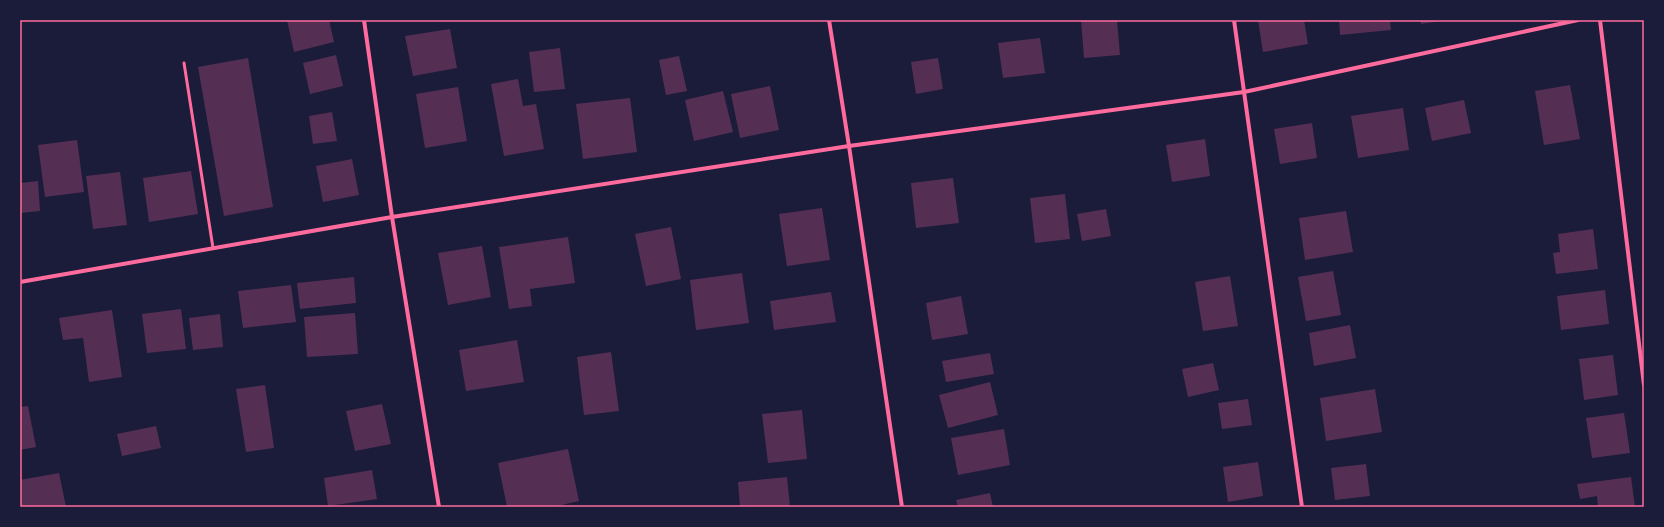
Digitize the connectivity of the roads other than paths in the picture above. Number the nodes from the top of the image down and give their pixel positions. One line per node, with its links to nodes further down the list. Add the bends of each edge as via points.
1 (364, 20): 9 (street)
2 (829, 20): 8 (street)
3 (1234, 20): 7 (street)
4 (1578, 20): 7 (street)
5 (1600, 20): 12 (street)
6 (184, 63): 10 (lane)
7 (1244, 92): 8 (street); 15 (street)
8 (849, 146): 9 (street); 14 (street)
9 (392, 217): 10 (street); 13 (street)
10 (213, 248): 11 (street)
11 (20, 282)
12 (1644, 385)
13 (438, 507)
14 (902, 507)
15 (1302, 507)

